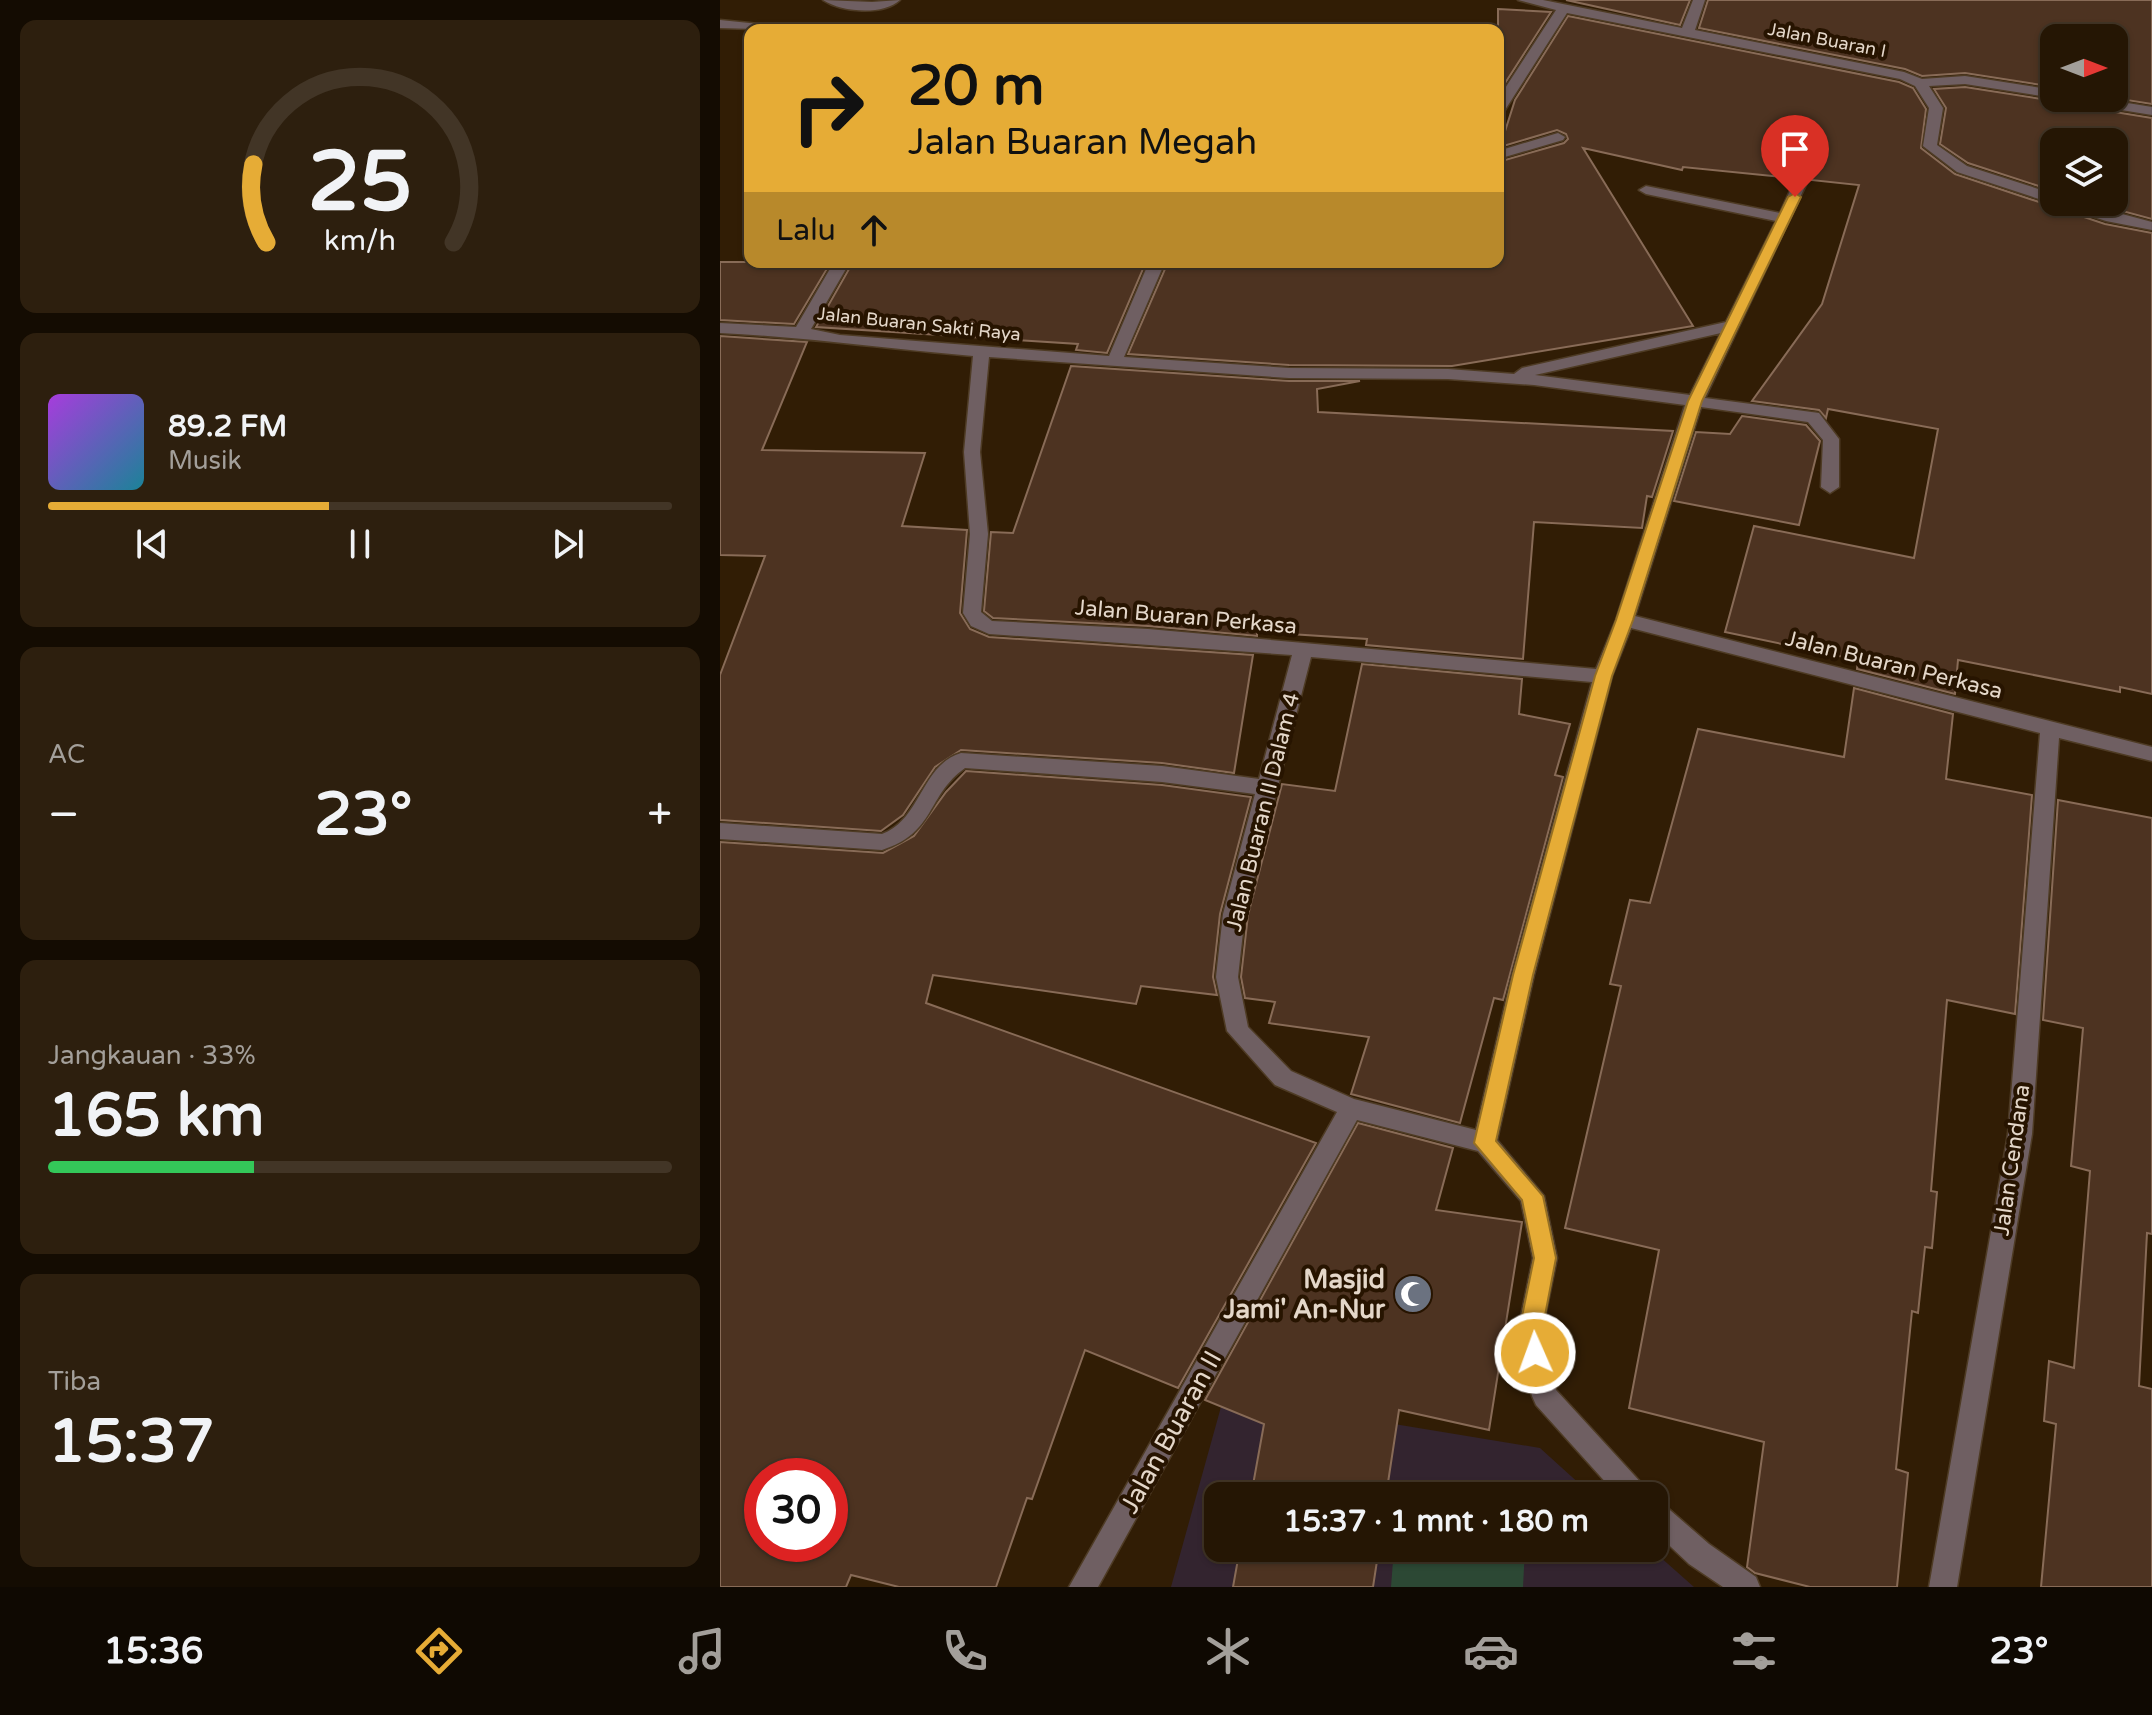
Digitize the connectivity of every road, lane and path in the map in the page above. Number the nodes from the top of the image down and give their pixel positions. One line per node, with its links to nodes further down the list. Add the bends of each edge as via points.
1 (829, 0): 2 (street, via 875,6)
2 (894, 0)
3 (1524, 0): 5 (street, Jalan Buaran I)
4 (1699, 0): 8 (street)
5 (1564, 8): 8 (street, Jalan Buaran I); 11 (street)
6 (720, 24): 7 (street)
7 (744, 26)
8 (1687, 33): 9 (street, Jalan Buaran I)
9 (1920, 83): 10 (street, via 1965,80); 18 (street, via 1936,108 1930,146 1962,169)
10 (2040, 92)
11 (1504, 101)
12 (2128, 107): 13 (street)
13 (2152, 111)
14 (1558, 137): 15 (street)
15 (1504, 153)
16 (1813, 155): 20 (street)
17 (1646, 190): 20 (street)
18 (2040, 194)
19 (2105, 216): 21 (street)
20 (1785, 218): 24 (street)
21 (2152, 226)
22 (838, 268): 26 (street)
23 (1154, 268): 28 (street)
24 (1733, 325): 29 (street); 30 (street)
25 (720, 328): 26 (street, Jalan Buaran Sakti Raya)
26 (801, 332): 27 (street, Jalan Buaran Sakti Raya)
27 (981, 352): 28 (street, Jalan Buaran Sakti Raya); 33 (street, Jalan Buaran Perkasa, via 972,452 979,534 972,613 978,621 989,627)
28 (1115, 360): 29 (street, Jalan Buaran Sakti Raya, via 1289,373)
29 (1500, 378): 30 (street)
30 (1695, 401): 31 (street, via 1813,417 1831,439); 32 (street)
31 (1830, 487)
32 (1625, 620): 34 (street); 35 (street, Jalan Buaran Perkasa)
33 (1303, 650): 34 (street, Jalan Buaran Perkasa); 37 (street, Jalan Buaran II Dalam 4)
34 (1603, 676): 40 (street, via 1523,975)
35 (2050, 730): 36 (street, Jalan Buaran Perkasa); 45 (street, Jalan Cendana, via 2020,1134)
36 (2152, 754)
37 (1267, 788): 38 (street, via 1162,774 961,760 949,766 912,827 896,839); 39 (street, Jalan Buaran II Dalam 4, via 1234,914 1227,977 1238,1031 1283,1078)
38 (720, 831)
39 (1351, 1108): 40 (street, Jalan Buaran II Dalam 4); 43 (street, Jalan Buaran II)
40 (1485, 1143): 41 (street, via 1532,1196 1545,1258 1530,1331 1545,1396)
41 (1623, 1482)
42 (1668, 1526): 44 (street)
43 (1083, 1587)
44 (1746, 1587)
45 (1943, 1587)

